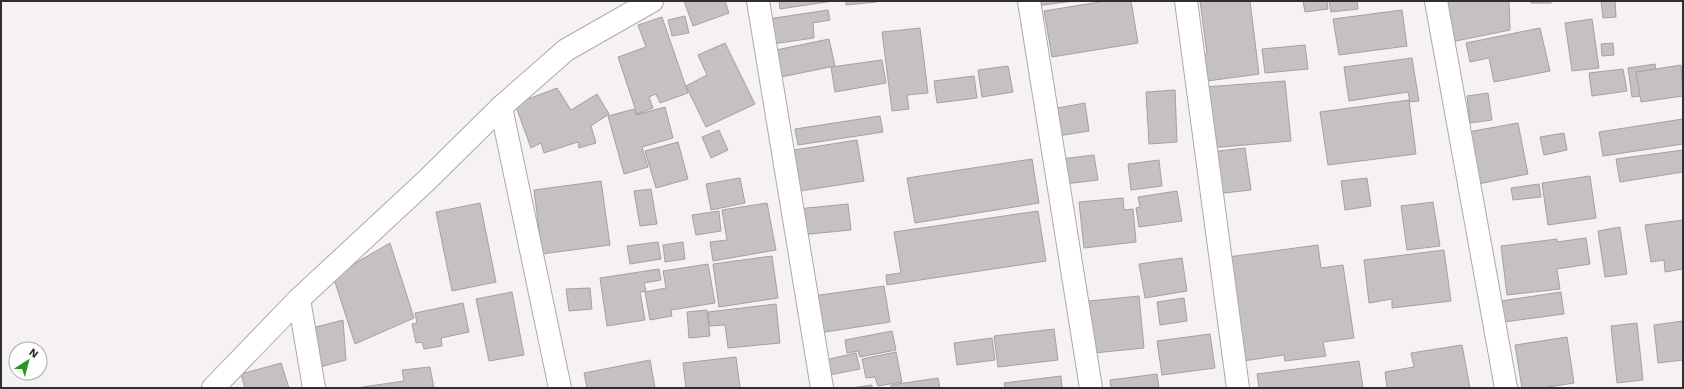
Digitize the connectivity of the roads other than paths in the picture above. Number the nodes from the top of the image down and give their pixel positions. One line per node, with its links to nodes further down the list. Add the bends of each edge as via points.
1 (652, 1): 6 (street, via 566,50)
2 (758, 1): 11 (street)
3 (1029, 1): 12 (street)
4 (1186, 1): 13 (street)
5 (1436, 1): 14 (street)
6 (501, 107): 7 (street); 10 (street)
7 (299, 299): 8 (street); 9 (street)
8 (213, 388)
9 (314, 388)
10 (560, 388)
11 (822, 388)
12 (1091, 388)
13 (1238, 388)
14 (1506, 388)

